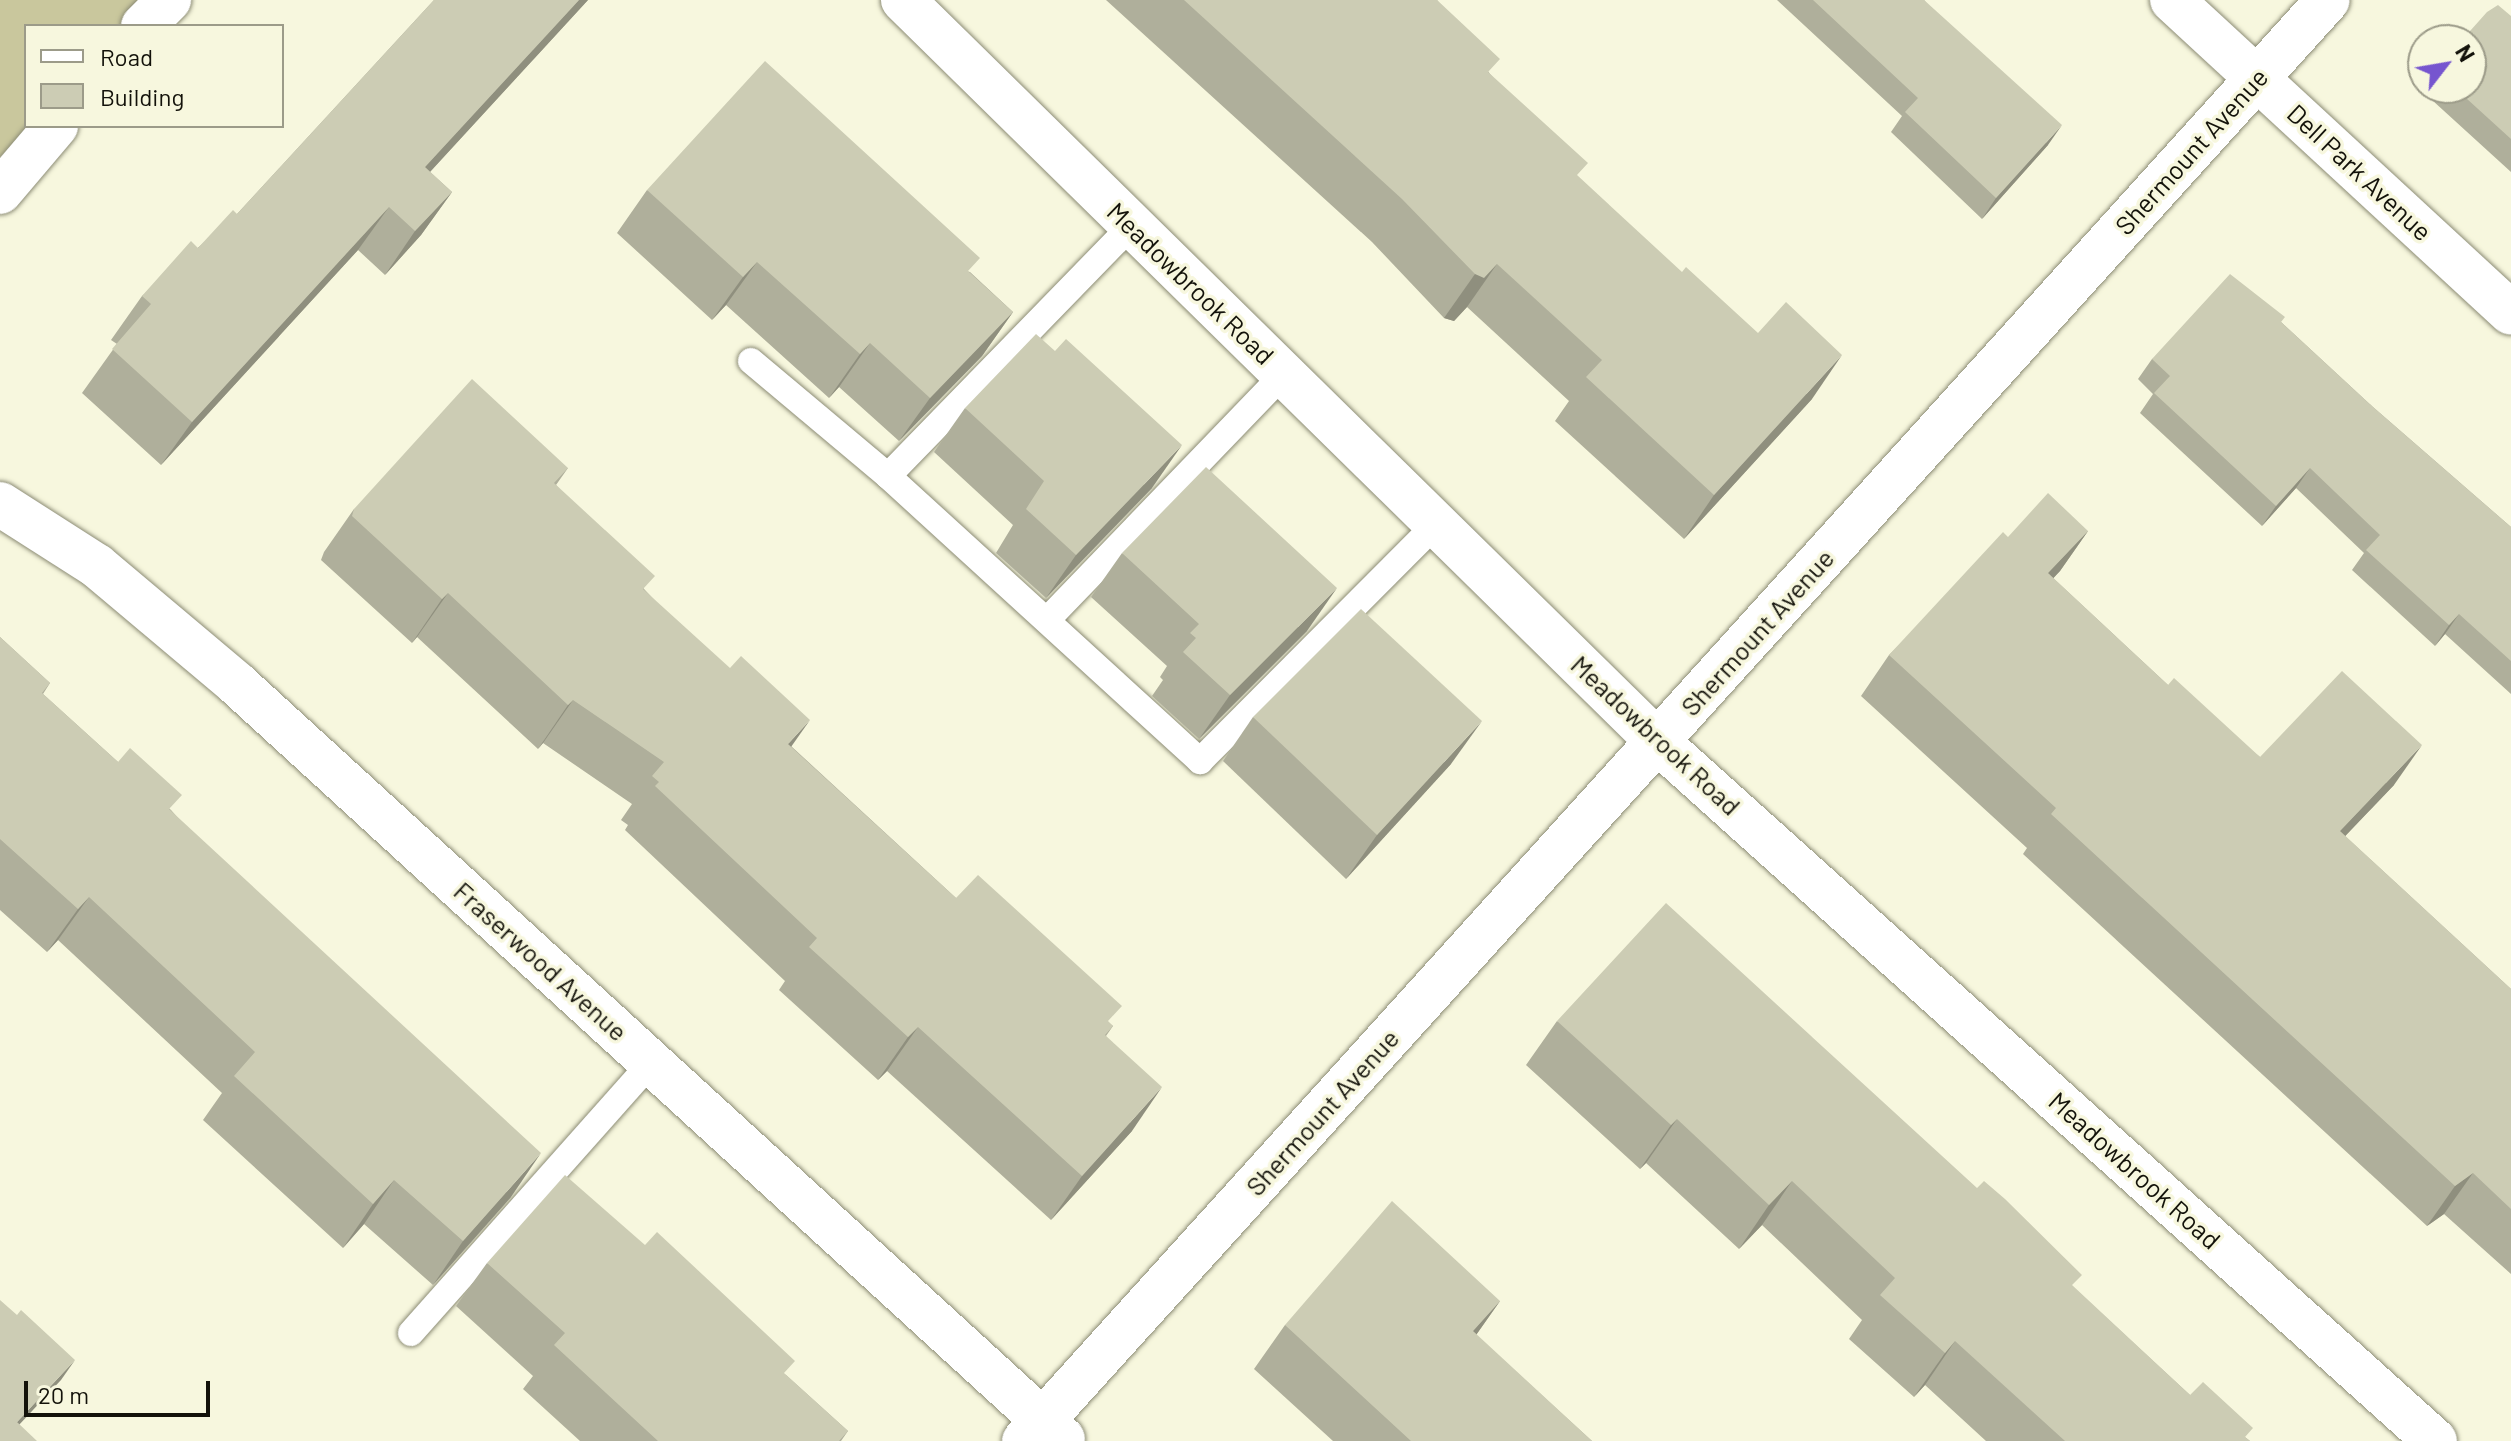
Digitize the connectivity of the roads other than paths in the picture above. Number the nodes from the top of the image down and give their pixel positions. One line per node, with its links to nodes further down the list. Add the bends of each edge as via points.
1 (903, 0): 7 (street, Meadowbrook Road)
2 (2172, 0): 4 (street, Dell Park Avenue)
3 (2328, 0): 4 (street, Shermount Avenue)
4 (2258, 77): 8 (street, Dell Park Avenue); 15 (street, Shermount Avenue)
5 (54, 128): 6 (street)
6 (0, 192)
7 (1132, 225): 10 (street, Meadowbrook Road); 11 (lane)
8 (2511, 313)
9 (751, 361): 11 (lane)
10 (1284, 374): 13 (street, Meadowbrook Road); 14 (lane)
11 (888, 476): 14 (lane)
12 (0, 504): 16 (street, Fraserwood Avenue, via 97,566 237,684)
13 (1437, 523): 14 (lane, via 1200,761); 15 (street, Meadowbrook Road)
14 (1048, 619)
15 (1658, 742): 18 (street, Shermount Avenue); 19 (street, Meadowbrook Road)
16 (651, 1063): 17 (lane); 18 (street, Fraserwood Avenue)
17 (411, 1333)
18 (1044, 1434)
19 (2435, 1441)

